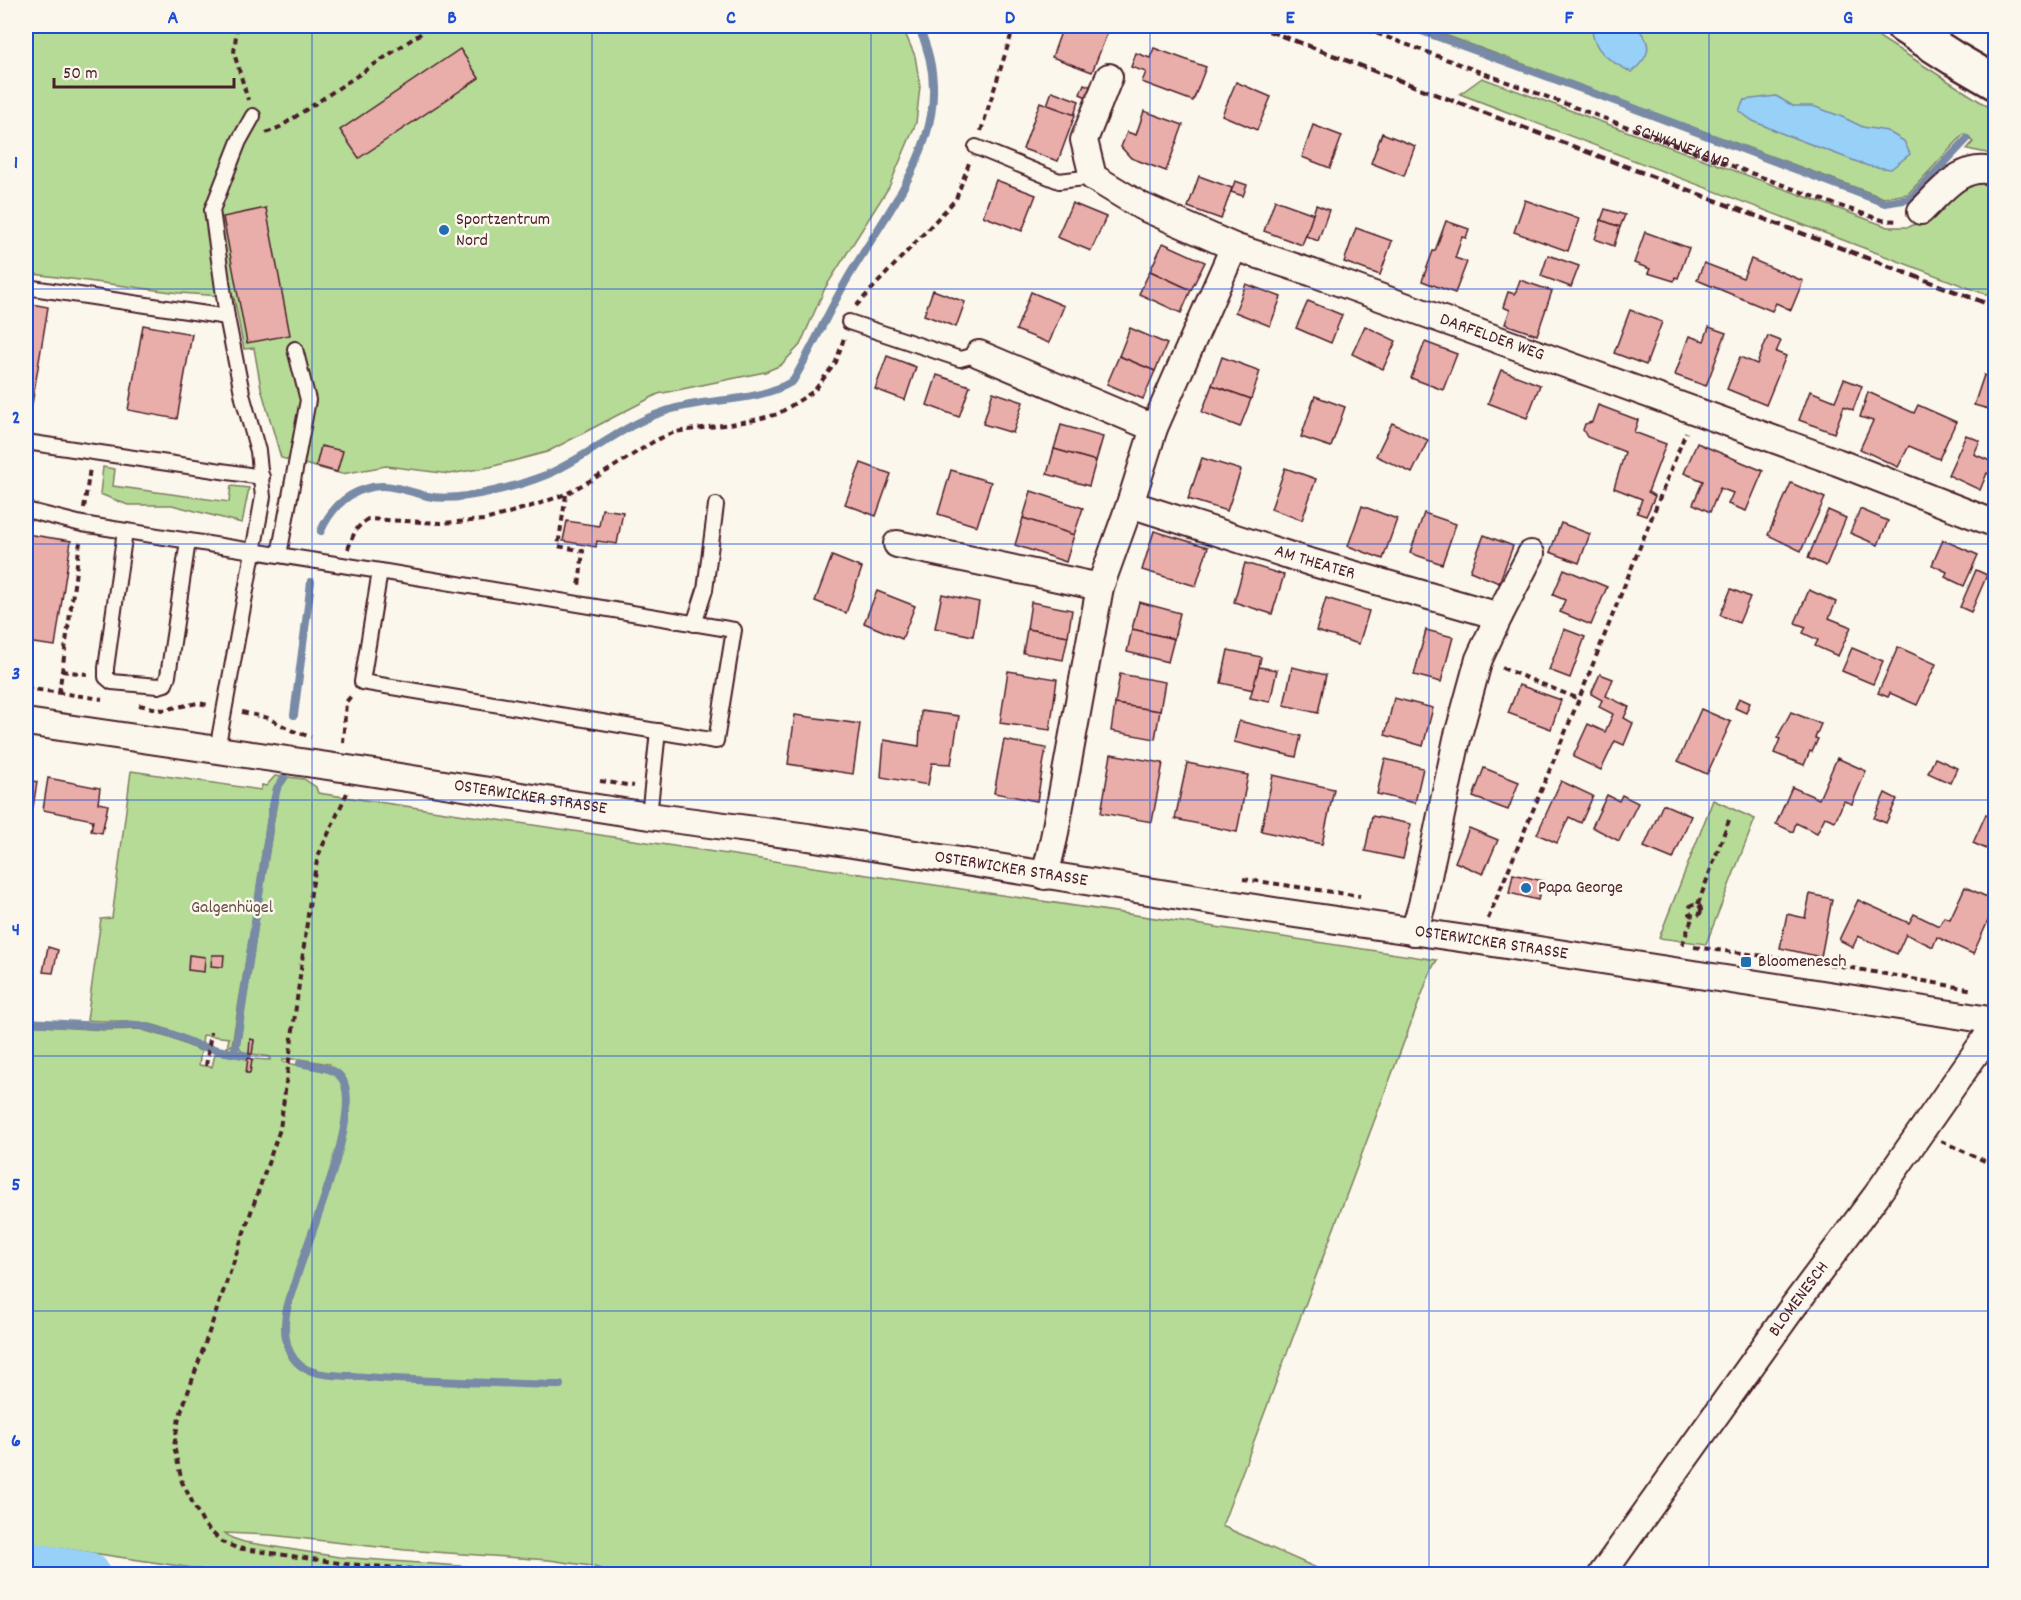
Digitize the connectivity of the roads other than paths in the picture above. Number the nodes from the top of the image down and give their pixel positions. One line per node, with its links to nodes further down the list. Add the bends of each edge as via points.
1 (1903, 26): 3 (main road)
2 (1109, 77): 7 (street, via 1084,140)
3 (1995, 83)
4 (253, 116): 11 (lane, via 212,210)
5 (976, 147): 7 (lane, via 1059,181)
6 (1995, 172): 8 (street, via 1975,169 1964,173)
7 (1093, 177): 9 (street, DARFELDER WEG, via 1141,206)
8 (1922, 211)
9 (1234, 248): 15 (street); 21 (street, DARFELDER WEG, via 1837,462)
10 (26, 287): 11 (lane)
11 (227, 317): 17 (lane)
12 (849, 322): 14 (lane, via 960,359)
13 (295, 349): 27 (lane, via 308,400)
14 (979, 354): 15 (street)
15 (1154, 428): 18 (street)
16 (26, 442): 17 (lane)
17 (262, 477): 25 (lane, via 263,497)
18 (1130, 504): 29 (street); 30 (street, AM THEATER, via 1310,562)
19 (716, 505): 31 (lane, via 705,590)
20 (26, 510): 22 (lane)
21 (1995, 524)
22 (125, 531): 23 (lane); 23 (lane, via 106,668 106,677 112,682 158,687 165,684)
23 (188, 541): 25 (lane)
24 (897, 544): 29 (street)
25 (253, 551): 27 (lane); 34 (lane)
26 (1531, 554): 30 (street)
27 (279, 555): 28 (lane)
28 (380, 571): 31 (lane); 33 (lane, via 362,682)
29 (1100, 587): 36 (street)
30 (1499, 616): 37 (street, via 1479,659 1457,739)
31 (694, 624): 33 (lane, via 734,630 716,741)
32 (26, 722): 34 (street, OSTERWICKER STRASSE)
33 (658, 731): 35 (lane)
34 (217, 750): 35 (street, OSTERWICKER STRASSE)
35 (649, 816): 36 (street, OSTERWICKER STRASSE, via 808,837)
36 (1045, 876): 37 (street, OSTERWICKER STRASSE)
37 (1414, 932): 38 (street, OSTERWICKER STRASSE)
38 (1995, 1022): 39 (street, BLOMENESCH, via 1922,1132)
39 (1602, 1575)

